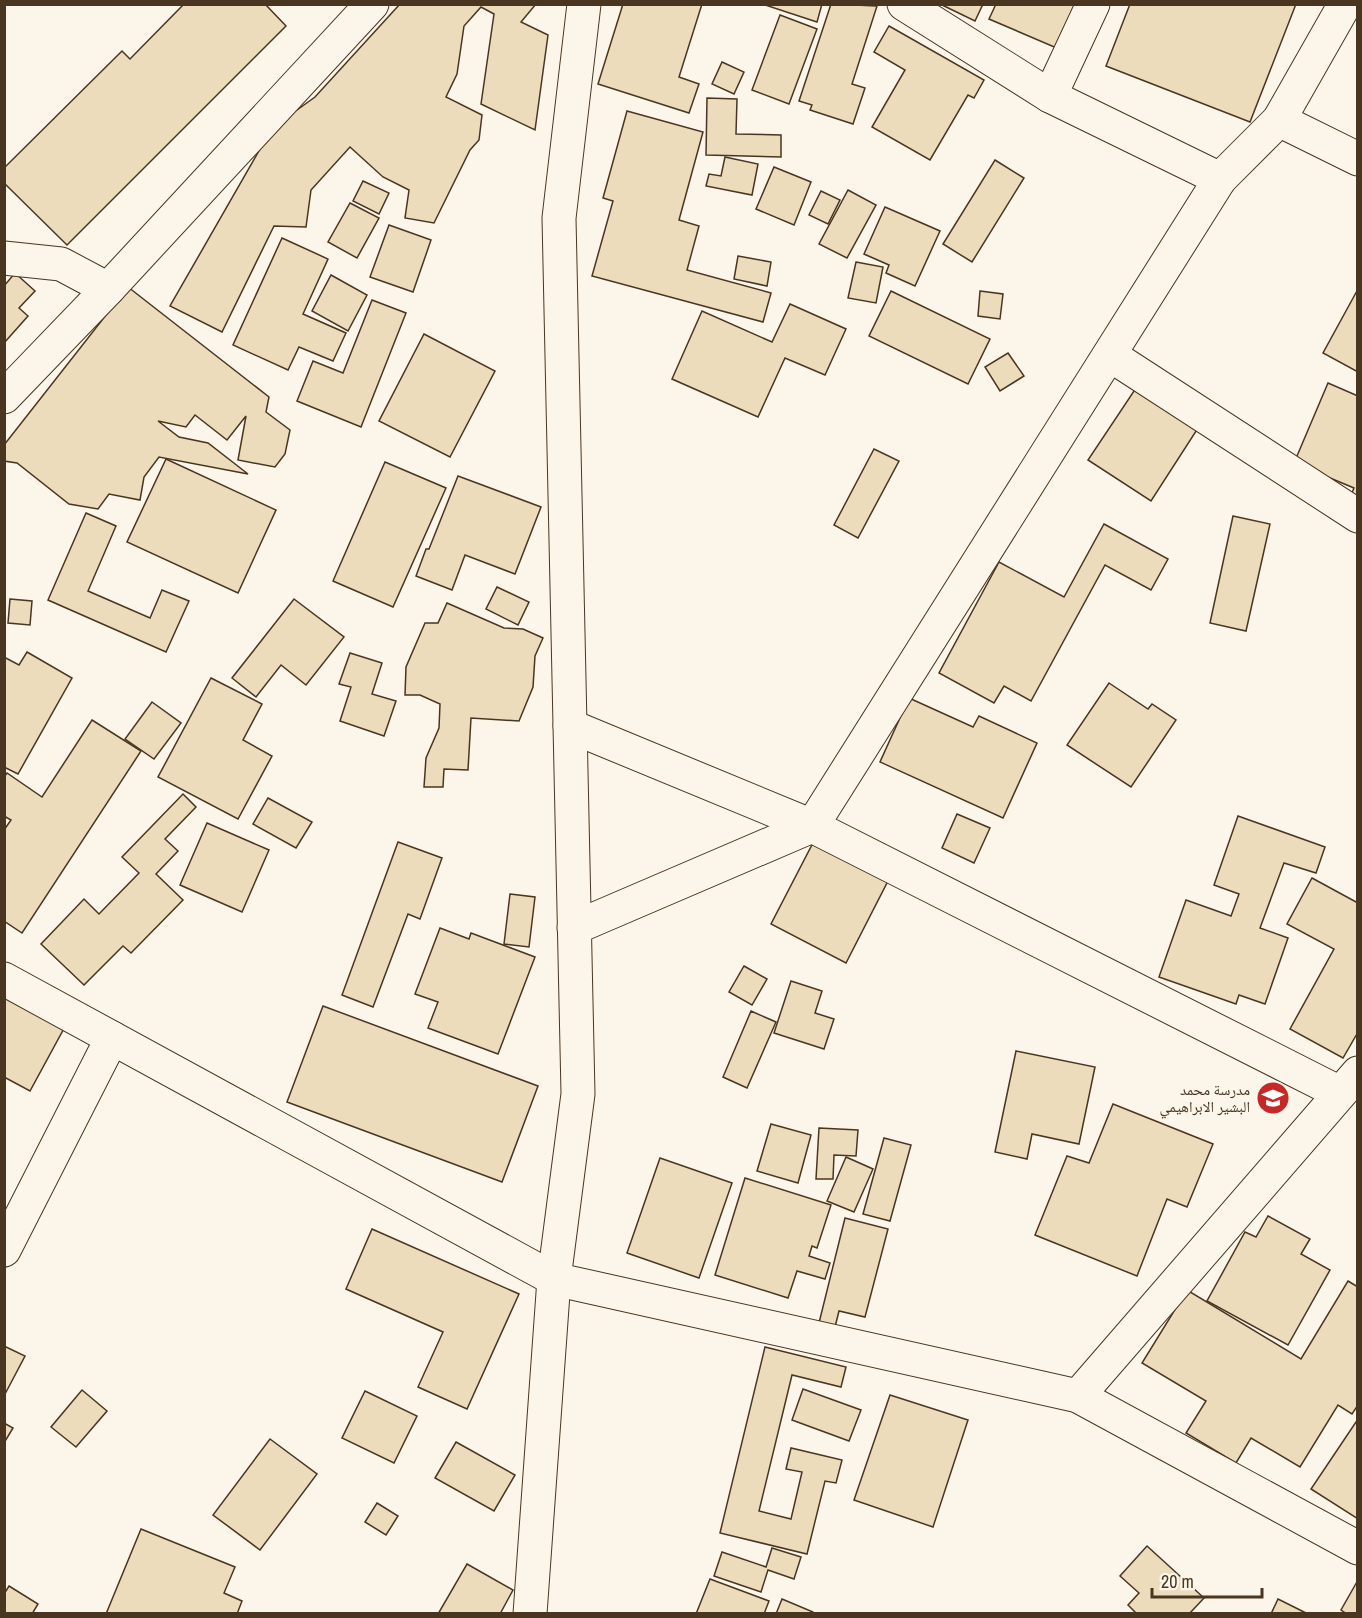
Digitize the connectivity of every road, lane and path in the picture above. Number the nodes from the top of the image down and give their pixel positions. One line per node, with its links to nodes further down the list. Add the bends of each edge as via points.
1 (372, 4): 11 (street)
2 (584, 4): 15 (street, via 559,219)
3 (904, 4): 6 (street)
4 (1093, 4): 6 (street)
5 (1346, 4): 7 (street)
6 (1050, 96): 9 (street)
7 (1279, 120): 8 (street); 9 (street)
8 (1358, 159)
9 (1220, 179): 12 (street)
10 (4, 258): 11 (street, via 61,264)
11 (108, 289): 13 (street)
12 (1110, 355): 14 (street); 16 (street)
13 (4, 397)
14 (1358, 516)
15 (570, 726): 16 (street); 17 (street)
16 (812, 826): 17 (street); 20 (street)
17 (574, 928): 22 (street, via 578,1094)
18 (4, 979): 19 (street)
19 (112, 1038): 21 (street); 22 (street)
20 (1349, 1083): 23 (street)
21 (4, 1250)
22 (554, 1280): 23 (street); 25 (street)
23 (1078, 1396): 24 (street)
24 (1358, 1548)
25 (530, 1614)

